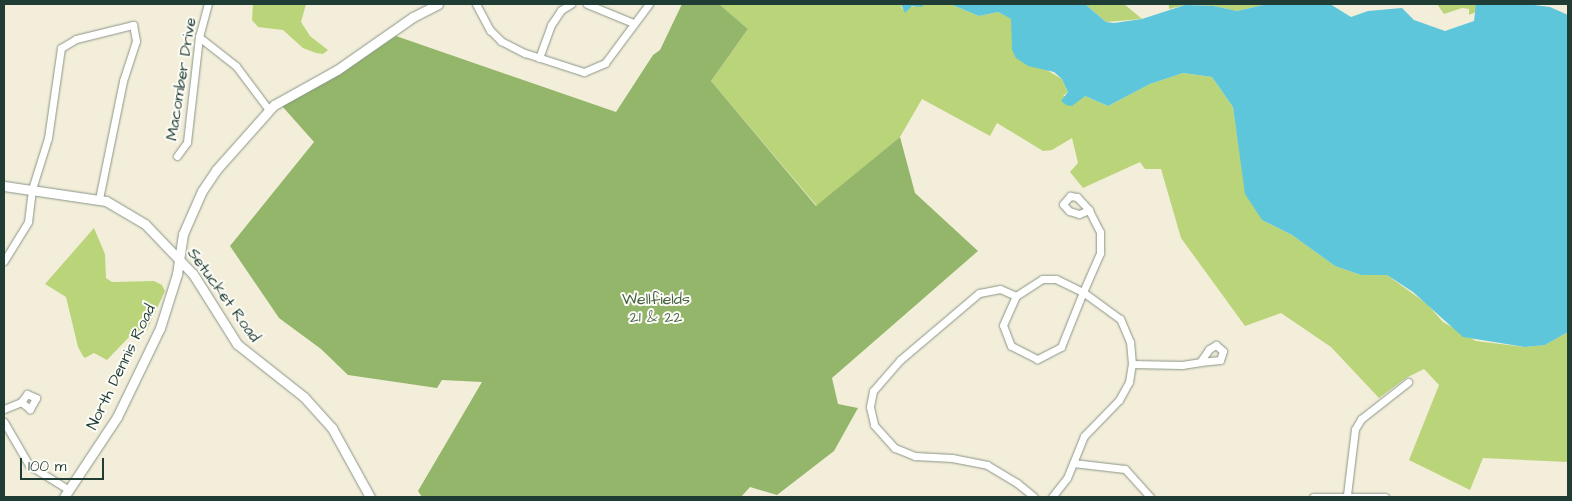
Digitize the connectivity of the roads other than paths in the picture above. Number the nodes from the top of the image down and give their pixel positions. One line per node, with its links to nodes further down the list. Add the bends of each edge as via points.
1 (208, 4): 8 (street, Macomber Drive)
2 (438, 4): 10 (main road, North Dennis Road)
3 (476, 4): 9 (street, via 490,30 501,41)
4 (571, 4): 9 (street, via 561,10 551,25)
5 (587, 4): 7 (street)
6 (649, 4): 7 (street)
7 (633, 23): 9 (street, via 605,63 592,72 574,70)
8 (199, 37): 10 (street, via 236,66); 11 (street, Macomber Drive, via 188,142)
9 (539, 58)
10 (269, 110): 16 (main road, North Dennis Road, via 239,142 202,191)
11 (177, 156)
12 (4, 186): 13 (main road, Setucket Road)
13 (32, 189): 14 (main road, Setucket Road); 14 (street, via 48,138 65,42 133,25 136,35 121,90); 17 (street, via 26,226)
14 (99, 199): 16 (main road, Setucket Road, via 140,220)
15 (1089, 210): 18 (street, via 1100,232 1100,253)
16 (178, 257): 27 (main road, North Dennis Road, via 177,274 160,328 117,417); 29 (main road, Setucket Road, via 237,344 304,397 332,428)
17 (4, 261)
18 (1083, 292): 19 (street, via 1056,280 1042,279); 19 (street, via 1061,347 1038,359 1017,351 1004,334 1004,319); 21 (street, via 1120,319 1130,342)
19 (1016, 296): 30 (street, via 1000,289 979,294 900,360 873,391 870,406 879,432 900,451 987,465)
20 (1200, 362): 21 (street, via 1168,366)
21 (1132, 364): 26 (street, via 1122,395 1084,436)
22 (1408, 382): 28 (street, via 1362,419 1355,429)
23 (21, 402): 24 (street)
24 (4, 409)
25 (4, 422): 27 (street, via 29,465)
26 (1074, 463): 31 (street); 32 (street, via 1125,469)
27 (67, 494)
28 (1347, 495): 33 (street); 34 (street)
29 (370, 497)
30 (1034, 497)
31 (1052, 497)
32 (1150, 497)
33 (1313, 497)
34 (1385, 497)

